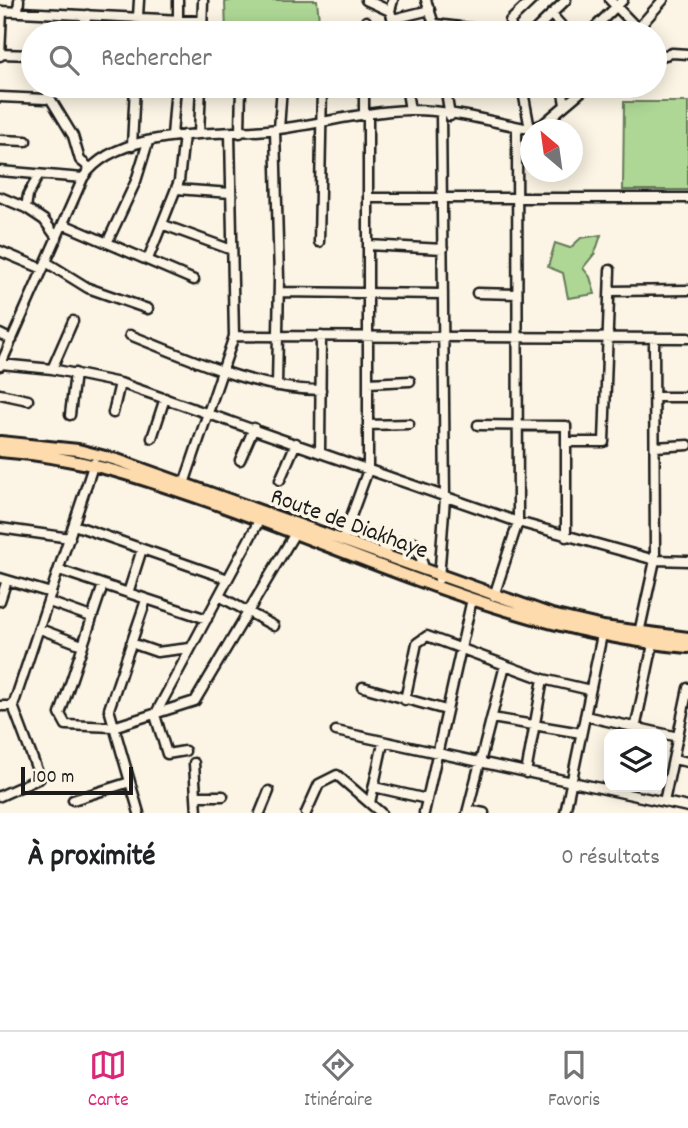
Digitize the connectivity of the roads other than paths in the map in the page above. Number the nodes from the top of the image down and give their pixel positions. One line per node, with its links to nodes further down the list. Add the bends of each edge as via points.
1 (19, 0): 15 (street)
2 (139, 0): 19 (street)
3 (178, 0): 20 (street)
4 (202, 0): 23 (street)
5 (366, 0): 17 (street)
6 (393, 0): 17 (street)
7 (426, 0): 13 (street)
8 (532, 0): 26 (street)
9 (566, 0): 12 (street)
10 (663, 0): 31 (street)
11 (616, 2): 29 (street); 30 (street)
12 (555, 4): 16 (street)
13 (430, 10): 17 (street); 25 (street)
14 (1, 11): 15 (street); 33 (street)
15 (18, 12): 18 (street)
16 (551, 14): 27 (street); 28 (street)
17 (392, 15): 24 (street)
18 (88, 16): 19 (street); 21 (street)
19 (138, 18): 20 (street); 22 (street)
20 (178, 20): 23 (street)
21 (85, 21)
22 (138, 21)
23 (202, 21)
24 (394, 21)
25 (433, 21)
26 (510, 21)
27 (544, 21)
28 (557, 21)
29 (599, 21)
30 (629, 21)
31 (645, 21)
32 (688, 54): 35 (street)
33 (0, 55): 34 (street)
34 (21, 55)
35 (667, 55)
36 (0, 97): 37 (street)
37 (21, 97)
38 (50, 98): 70 (street, via 73,136 80,160)
39 (134, 98): 69 (street)
40 (175, 98): 65 (street)
41 (200, 98): 63 (street)
42 (241, 98): 62 (street)
43 (281, 98): 60 (street)
44 (321, 98): 57 (street)
45 (365, 98): 54 (street)
46 (408, 98): 52 (street)
47 (445, 98): 53 (street)
48 (524, 98): 55 (street)
49 (564, 98): 51 (street)
50 (573, 98): 51 (street)
51 (565, 105): 56 (street)
52 (410, 110): 53 (street); 54 (street)
53 (445, 114): 58 (street); 78 (street)
54 (366, 116): 57 (street); 77 (street)
55 (528, 119)
56 (549, 119)
57 (320, 123): 60 (street); 85 (street)
58 (517, 127): 59 (street); 79 (street)
59 (520, 127)
60 (277, 130): 62 (street); 97 (street)
61 (230, 133): 62 (street); 63 (street); 75 (street)
62 (240, 133)
63 (199, 134): 64 (street)
64 (184, 135): 65 (street); 74 (street)
65 (172, 136): 68 (street)
66 (0, 140): 67 (street)
67 (26, 141)
68 (148, 142): 69 (street); 86 (street, via 136,181)
69 (132, 146): 70 (street)
70 (90, 168): 73 (street)
71 (0, 170): 72 (street)
72 (38, 176): 73 (street); 81 (street, via 27,195)
73 (83, 178): 82 (street)
74 (176, 189): 75 (street); 83 (street)
75 (231, 192): 89 (street)
76 (0, 197): 81 (street)
77 (368, 198): 78 (street); 87 (street)
78 (442, 198): 79 (street); 88 (street)
79 (517, 198): 80 (street); 101 (street)
80 (688, 198)
81 (26, 208): 84 (street, via 44,220)
82 (63, 224): 84 (street); 86 (street)
83 (164, 225): 89 (street); 91 (street)
84 (57, 239): 92 (street)
85 (320, 242)
86 (107, 243): 91 (street)
87 (368, 245): 88 (street); 98 (street)
88 (443, 249): 100 (street)
89 (232, 250): 106 (street)
90 (0, 251): 92 (street)
91 (148, 259): 94 (street)
92 (45, 266): 102 (street, via 88,288); 115 (street)
93 (610, 270): 96 (street)
94 (194, 280)
95 (688, 290): 96 (street)
96 (610, 291): 112 (street)
97 (279, 292): 98 (street); 107 (street)
98 (368, 293): 100 (street); 109 (street)
99 (477, 293): 101 (street)
100 (443, 294): 110 (street)
101 (517, 294): 111 (street)
102 (148, 309)
103 (73, 321): 117 (street)
104 (0, 334): 115 (street)
105 (130, 335): 118 (street)
106 (234, 336): 107 (street); 118 (street)
107 (278, 336): 108 (street); 123 (street)
108 (321, 336): 109 (street); 124 (street)
109 (368, 337): 110 (street); 122 (street)
110 (444, 337): 111 (street); 151 (street)
111 (516, 337): 112 (street); 136 (street)
112 (609, 337): 113 (street); 140 (street, via 604,442)
113 (654, 338): 114 (street); 126 (street)
114 (688, 338)
115 (12, 340): 116 (street)
116 (0, 365): 117 (street)
117 (52, 369): 119 (street)
118 (222, 371): 123 (street); 130 (street)
119 (75, 373): 121 (street); 132 (street)
120 (410, 381): 122 (street)
121 (120, 383): 128 (street); 131 (street)
122 (368, 383): 134 (street)
123 (277, 386): 124 (street)
124 (321, 390): 145 (street)
125 (0, 394): 129 (street)
126 (654, 397): 127 (street); 143 (street)
127 (688, 397)
128 (165, 398): 130 (street); 138 (street)
129 (28, 400)
130 (208, 412): 137 (street); 150 (street)
131 (113, 414)
132 (70, 415)
133 (409, 424): 134 (street)
134 (368, 425): 148 (street)
135 (478, 425): 136 (street)
136 (517, 426): 140 (street, via 563,424 568,429); 153 (street)
137 (254, 428): 141 (street); 146 (street)
138 (152, 438)
139 (0, 442): 150 (main road, Route de Diakhaye, via 78,450)
140 (567, 442): 157 (street)
141 (296, 443): 145 (street); 149 (street)
142 (688, 445): 143 (street)
143 (654, 447): 162 (street)
144 (0, 451): 147 (main road, Route de Diakhaye)
145 (320, 452): 148 (street)
146 (240, 460)
147 (94, 463): 152 (main road, Route de Diakhaye); 154 (street)
148 (368, 470): 151 (street); 159 (street)
149 (281, 480)
150 (184, 484): 159 (main road, Route de Diakhaye)
151 (444, 498): 153 (street); 168 (street)
152 (260, 519): 156 (main road, Route de Diakhaye); 167 (street)
153 (517, 522): 157 (street); 172 (street)
154 (74, 525): 158 (street); 160 (street)
155 (0, 528): 158 (street)
156 (295, 533): 168 (main road, Route de Diakhaye); 177 (street)
157 (566, 537): 162 (street)
158 (70, 538): 164 (street)
159 (342, 541): 161 (main road, Route de Diakhaye)
160 (142, 549): 167 (street); 170 (street)
161 (377, 554): 165 (main road, Route de Diakhaye); 165 (street, via 397,542 416,543)
162 (655, 560): 163 (street); 183 (street)
163 (688, 561)
164 (59, 570): 169 (street); 173 (street)
165 (425, 571): 168 (main road, Route de Diakhaye)
166 (4, 579): 173 (street); 176 (street)
167 (228, 579): 171 (street)
168 (439, 581): 172 (main road, Route de Diakhaye); 174 (main road, Route de Diakhaye)
169 (103, 585): 170 (street); 178 (street)
170 (128, 593): 175 (street)
171 (219, 596): 177 (street); 179 (street)
172 (494, 596): 182 (main road, Route de Diakhaye)
173 (50, 598): 178 (street); 181 (street)
174 (472, 599): 182 (main road, Route de Diakhaye, via 559,626); 189 (street)
175 (146, 600): 179 (street); 185 (street)
176 (0, 601)
177 (250, 611): 180 (street); 201 (street, via 195,702)
178 (91, 617): 187 (street)
179 (207, 620): 190 (street)
180 (274, 626)
181 (40, 629): 187 (street); 199 (street)
182 (602, 631): 183 (main road, Route de Diakhaye); 186 (main road, Route de Diakhaye); 195 (street)
183 (639, 633): 184 (main road, Route de Diakhaye)
184 (688, 638)
185 (131, 643): 190 (street, via 157,652); 205 (street, via 109,709)
186 (653, 644): 188 (main road, Route de Diakhaye); 207 (street)
187 (82, 645): 205 (street, via 60,714 66,725)
188 (688, 647)
189 (460, 648): 191 (street); 197 (street, via 421,638); 200 (street)
190 (190, 649): 201 (street)
191 (505, 666): 192 (street); 203 (street)
192 (543, 679): 195 (street); 204 (street)
193 (363, 687): 197 (street)
194 (688, 688): 196 (street)
195 (590, 690): 202 (street)
196 (687, 699): 211 (street)
197 (405, 700): 200 (street)
198 (0, 706): 199 (street)
199 (13, 706): 226 (street, via 41,775)
200 (446, 710): 214 (street)
201 (155, 715): 205 (street); 213 (street, via 167,754)
202 (585, 716): 206 (street); 209 (street)
203 (492, 718): 204 (street); 218 (street)
204 (536, 725): 209 (street); 219 (street)
205 (113, 727): 220 (street)
206 (628, 729)
207 (635, 729)
208 (336, 731): 212 (street)
209 (581, 733): 221 (street)
210 (667, 735): 211 (street)
211 (678, 737): 215 (street)
212 (383, 743): 214 (street); 222 (street)
213 (185, 751)
214 (437, 755): 218 (street); 229 (street)
215 (673, 759): 216 (street); 232 (street)
216 (688, 762)
217 (194, 763): 227 (street)
218 (478, 763): 219 (street); 234 (street)
219 (526, 773): 221 (street)
220 (130, 782): 230 (street); 235 (street)
221 (570, 783): 223 (street); 242 (street)
222 (374, 787): 229 (street); 231 (street)
223 (604, 787)
224 (270, 791): 237 (street)
225 (629, 792): 232 (street)
226 (1, 793)
227 (196, 796): 228 (street); 236 (street)
228 (223, 796)
229 (427, 799): 240 (street)
230 (73, 800)
231 (370, 803): 238 (street, via 337,775 319,784); 239 (street)
232 (667, 803): 233 (street); 243 (street)
233 (688, 807)
234 (468, 811): 241 (street)
235 (139, 813)
236 (197, 813)
237 (260, 813)
238 (306, 813)
239 (380, 813)
240 (424, 813)
241 (484, 813)
242 (565, 813)
243 (667, 813)

